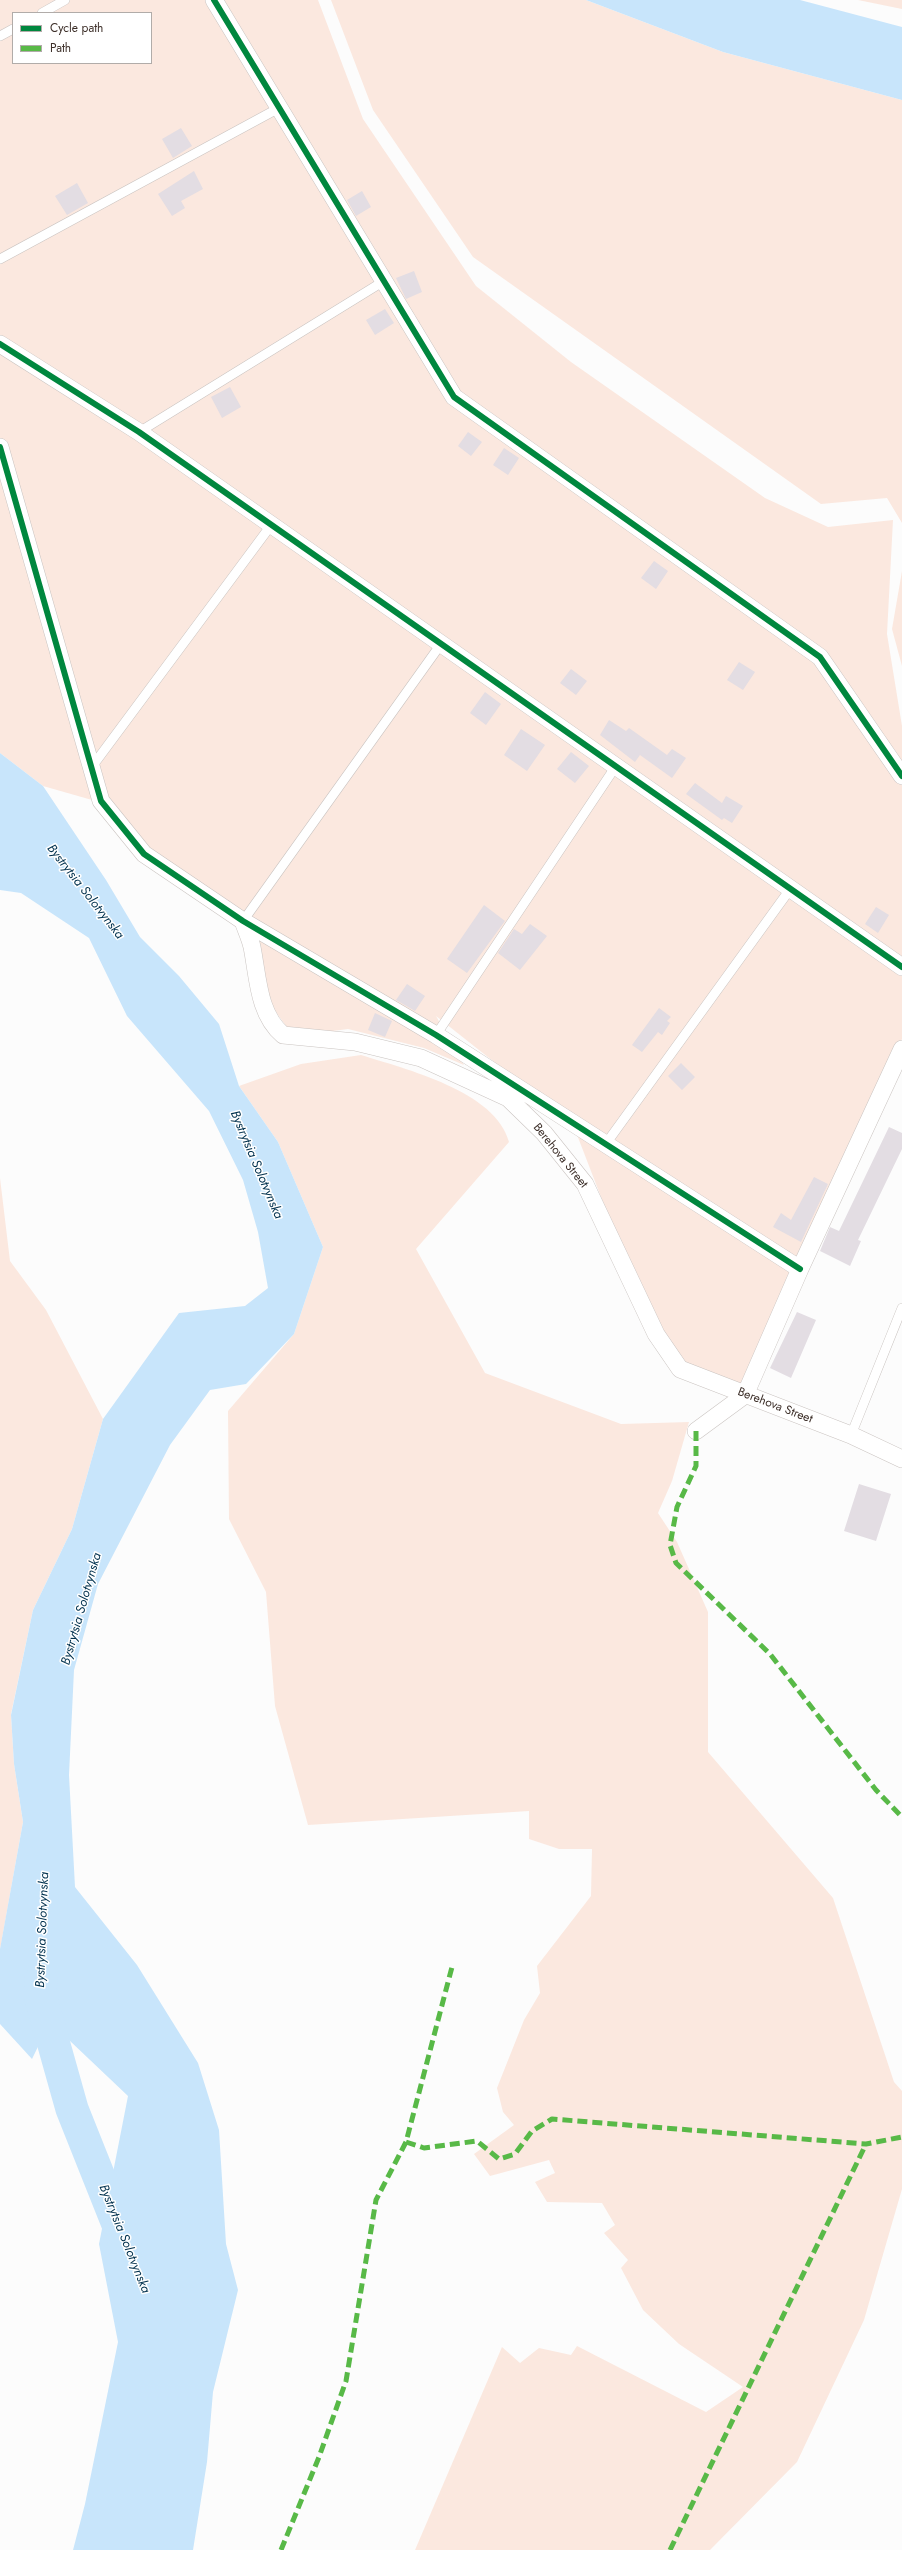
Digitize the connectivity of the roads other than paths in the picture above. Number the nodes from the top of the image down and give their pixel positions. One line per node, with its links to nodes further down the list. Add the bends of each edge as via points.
1 (66, 0): 3 (lane)
2 (214, 0): 6 (street)
3 (44, 12)
4 (12, 30): 5 (lane)
5 (0, 36)
6 (279, 108): 7 (lane); 8 (street)
7 (0, 259)
8 (384, 281): 10 (lane); 16 (street, via 454,397 820,657)
9 (0, 344): 10 (street)
10 (139, 432): 12 (street)
11 (0, 447): 15 (street)
12 (272, 524): 13 (street); 15 (lane)
13 (441, 644): 14 (street); 18 (lane)
14 (616, 766): 17 (street); 20 (lane)
15 (91, 768): 18 (street, via 101,801 144,854)
16 (902, 776)
17 (791, 888): 19 (street); 22 (lane)
18 (243, 921): 20 (street); 25 (street, Berehova Street, via 252,946 261,996 276,1029 284,1035 355,1042 421,1058 508,1098 544,1133 585,1184 656,1334 680,1369)
19 (902, 967)
20 (436, 1035): 22 (street)
21 (902, 1049): 23 (street)
22 (605, 1145): 23 (street)
23 (800, 1269): 25 (street)
24 (902, 1308): 27 (lane)
25 (745, 1395): 26 (street); 27 (street, Berehova Street)
26 (696, 1431)
27 (851, 1435): 28 (street, Berehova Street)
28 (902, 1459)

